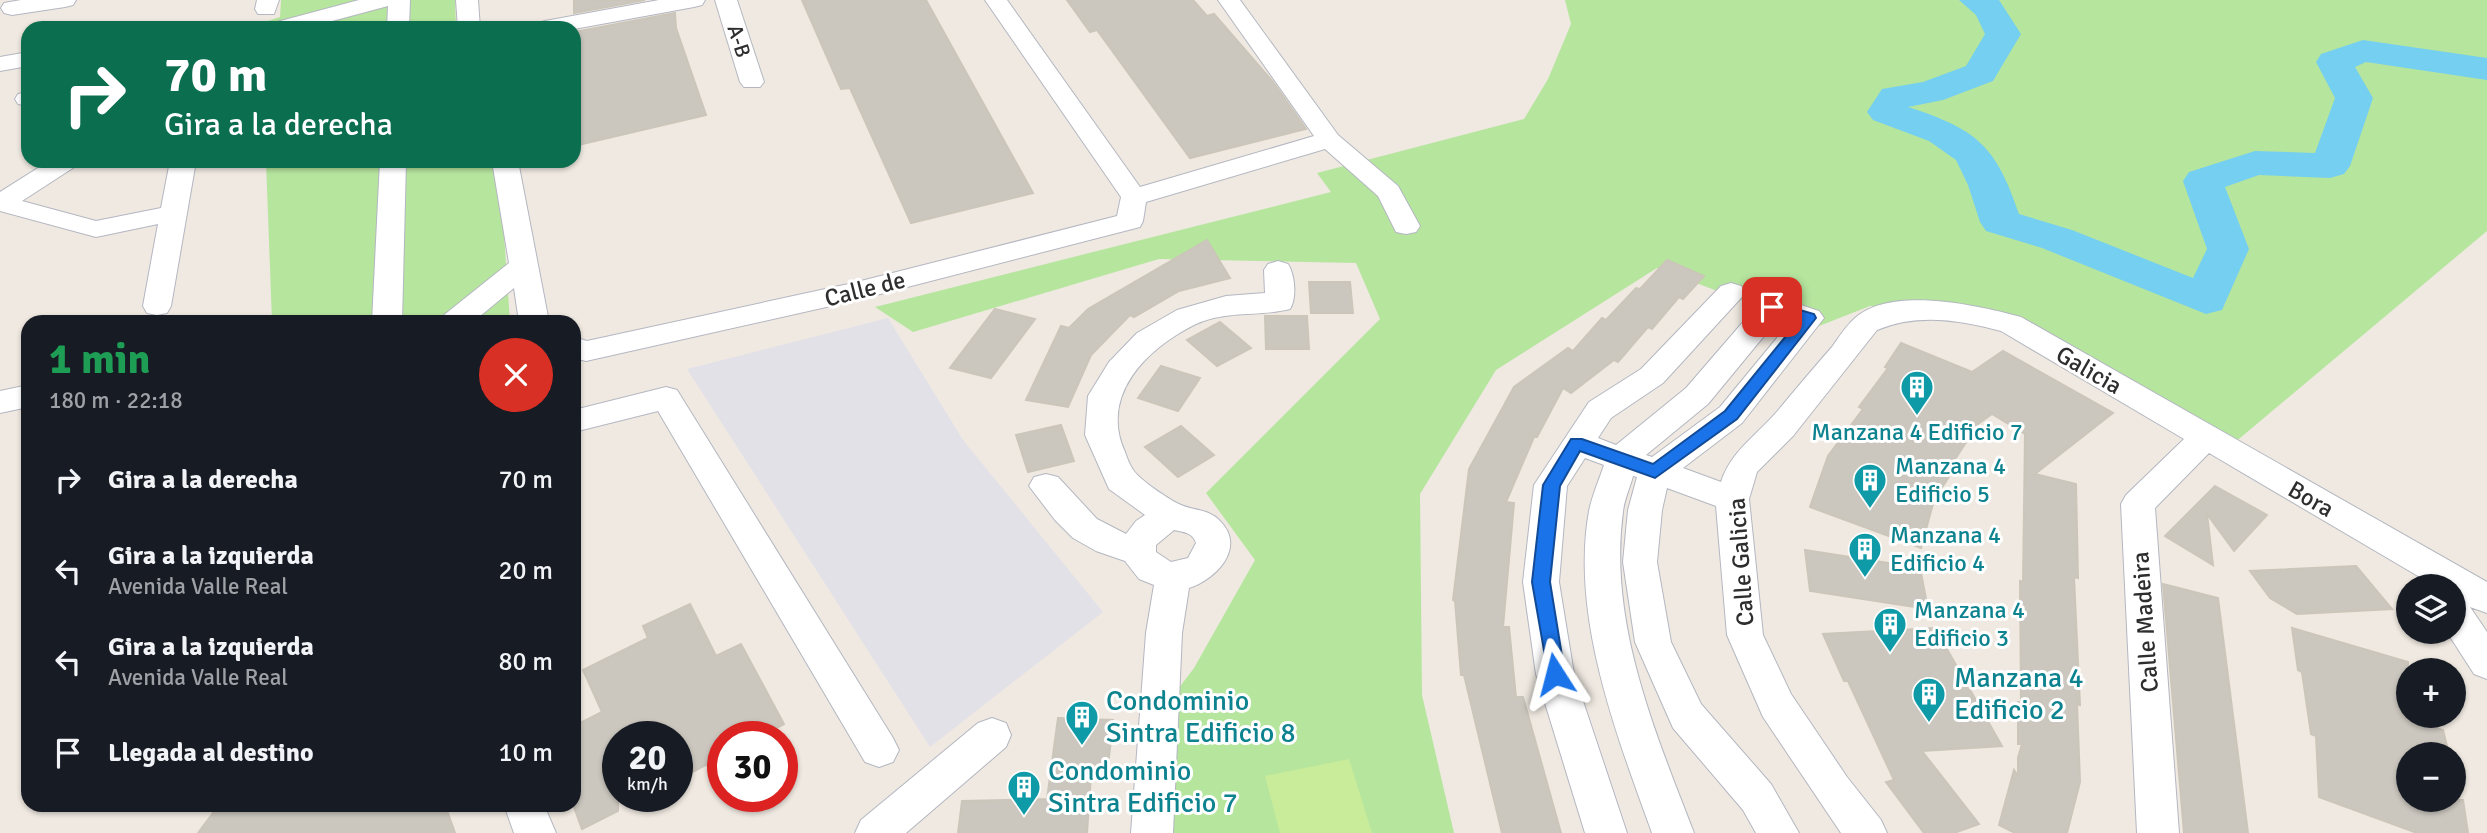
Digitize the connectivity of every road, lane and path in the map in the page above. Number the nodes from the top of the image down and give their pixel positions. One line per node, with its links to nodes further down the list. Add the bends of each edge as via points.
1 (65, 0): 7 (street)
2 (467, 0): 11 (street)
3 (694, 0): 12 (street)
4 (726, 0): 15 (street, A-B)
5 (996, 0): 23 (street)
6 (1228, 0): 16 (street)
7 (11, 9)
8 (395, 10): 9 (street); 10 (street)
9 (325, 21)
10 (360, 21)
11 (468, 21)
12 (581, 21)
13 (21, 60): 14 (street)
14 (0, 64)
15 (752, 82)
16 (1329, 140): 23 (street); 26 (street, via 1389,192)
17 (21, 167): 22 (street)
18 (56, 168): 24 (street)
19 (182, 168): 25 (street)
20 (393, 168): 32 (street)
21 (506, 168): 27 (street)
22 (0, 180)
23 (1134, 197): 35 (street, Calle de, via 1130,220 853,292)
24 (0, 203): 25 (street, via 96,229)
25 (174, 214): 30 (street)
26 (1406, 226)
27 (524, 265): 33 (street); 34 (street)
28 (1278, 270): 45 (street, via 1280,302 1226,305 1187,317 1148,340 1120,369 1104,396 1101,435 1121,480)
29 (1731, 292): 40 (street, via 1652,376 1600,410)
30 (157, 306)
31 (1968, 313): 39 (street, Galicia, via 2011,324); 44 (street, Calle Galicia, via 1922,309 1891,313 1867,324 1782,428 1742,467)
32 (387, 315)
33 (463, 315)
34 (530, 315)
35 (581, 350)
36 (21, 398): 37 (street)
37 (0, 402)
38 (581, 419): 53 (street, via 666,398)
39 (2205, 438): 47 (street, Bora); 62 (street, Calle Madeira, via 2138,504)
40 (1577, 443): 41 (street); 58 (street, via 1552,485 1541,582 1555,674)
41 (1622, 458): 42 (street); 42 (street, via 1697,396 1772,307 1809,318 1731,415); 59 (street, via 1606,511 1603,584 1615,656 1635,731)
42 (1655, 472): 44 (street); 60 (street, via 1645,510 1640,562 1653,642 1687,716 1757,797)
43 (1046, 486): 46 (street, via 1077,524 1110,544)
44 (1732, 499): 61 (street, Calle Galicia, via 1745,635 1777,705)
45 (1173, 517): 46 (street, via 1151,525 1139,542); 48 (street, via 1196,521 1212,535 1214,545 1207,563 1198,570)
46 (1139, 551): 48 (street, via 1150,568)
47 (2426, 573): 49 (street, Bora)
48 (1173, 576): 57 (street, via 1164,633)
49 (2487, 599)
50 (2466, 631): 51 (street)
51 (2487, 663)
52 (992, 735): 56 (street)
53 (879, 750)
54 (527, 812): 55 (street)
55 (535, 833)
56 (876, 833)
57 (1152, 833)
58 (1605, 833)
59 (1673, 833)
60 (1778, 833)
61 (1866, 833)
62 (2158, 833)

